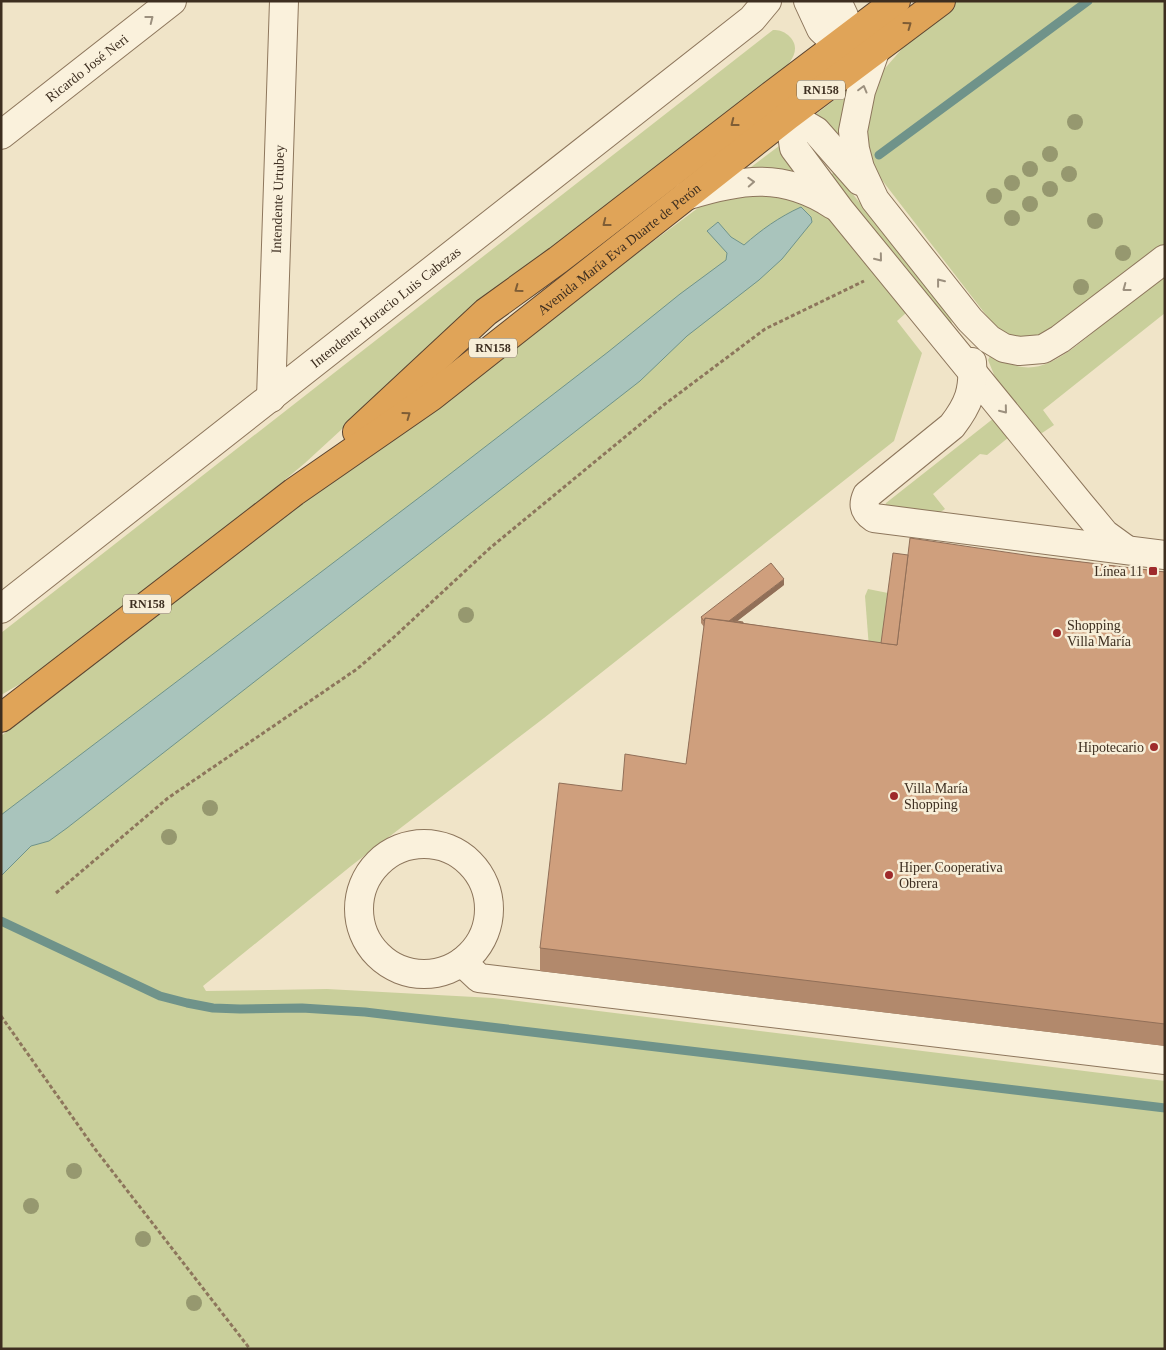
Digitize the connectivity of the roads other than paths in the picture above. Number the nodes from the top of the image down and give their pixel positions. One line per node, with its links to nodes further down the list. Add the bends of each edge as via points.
1 (172, 1): 11 (street, Ricardo José Neri, one-way to 1)
2 (284, 1): 18 (street, Intendente Urtubey)
3 (767, 1): 18 (street, Intendente Horacio Luis Cabezas, via 752,19)
4 (808, 1): 9 (street, via 822,29)
5 (837, 1): 9 (street, via 844,16)
6 (896, 1): 9 (highway, Avenida María Eva Duarte de Perón / RN158)
7 (941, 1): 8 (highway, Avenida María Eva Duarte de Perón / RN158, one-way to 7)
8 (876, 48): 9 (highway, Avenida María Eva Duarte de Perón / RN158); 13 (street, one-way to 8, via 860,168 853,131 861,91)
9 (846, 55): 10 (highway, Avenida María Eva Duarte de Perón / RN158)
10 (781, 104): 12 (highway, Avenida María Eva Duarte de Perón / RN158); 13 (street, via 816,130); 14 (street, via 794,148); 19 (highway, Avenida María Eva Duarte de Perón / RN158, one-way to 19, via 565,254 472,324)
11 (1, 135)
12 (686, 196): 14 (street, one-way to 14, via 729,184 766,181 806,189); 19 (highway, Avenida María Eva Duarte de Perón / RN158, one-way to 12, via 431,397)
13 (875, 200): 16 (street, one-way to 13)
14 (840, 210): 17 (street, one-way to 17)
15 (1165, 259): 16 (street, one-way to 16, via 1043,349 1019,351 1004,348 989,339)
16 (970, 320): 17 (street)
17 (973, 372): 20 (street, one-way to 20, via 1105,534); 20 (street, via 970,397 952,426 867,495 864,508 868,514 874,518)
18 (270, 398): 22 (street, Intendente Horacio Luis Cabezas)
19 (294, 492): 23 (highway, Avenida María Eva Duarte de Perón / RN158)
20 (1127, 550): 21 (street)
21 (1165, 555)
22 (1, 610)
23 (38, 689): 24 (highway); 25 (highway, Avenida María Eva Duarte de Perón / RN158)
24 (1, 708)
25 (1, 718)
26 (462, 962): 26 (street, via 478,946 487,926 488,903 483,882 471,863 453,851 434,845 413,844 393,851 376,864 364,881 359,901 360,922 367,942 381,958 399,969 420,974 442,972); 27 (street, via 479,978)
27 (1165, 1060)

